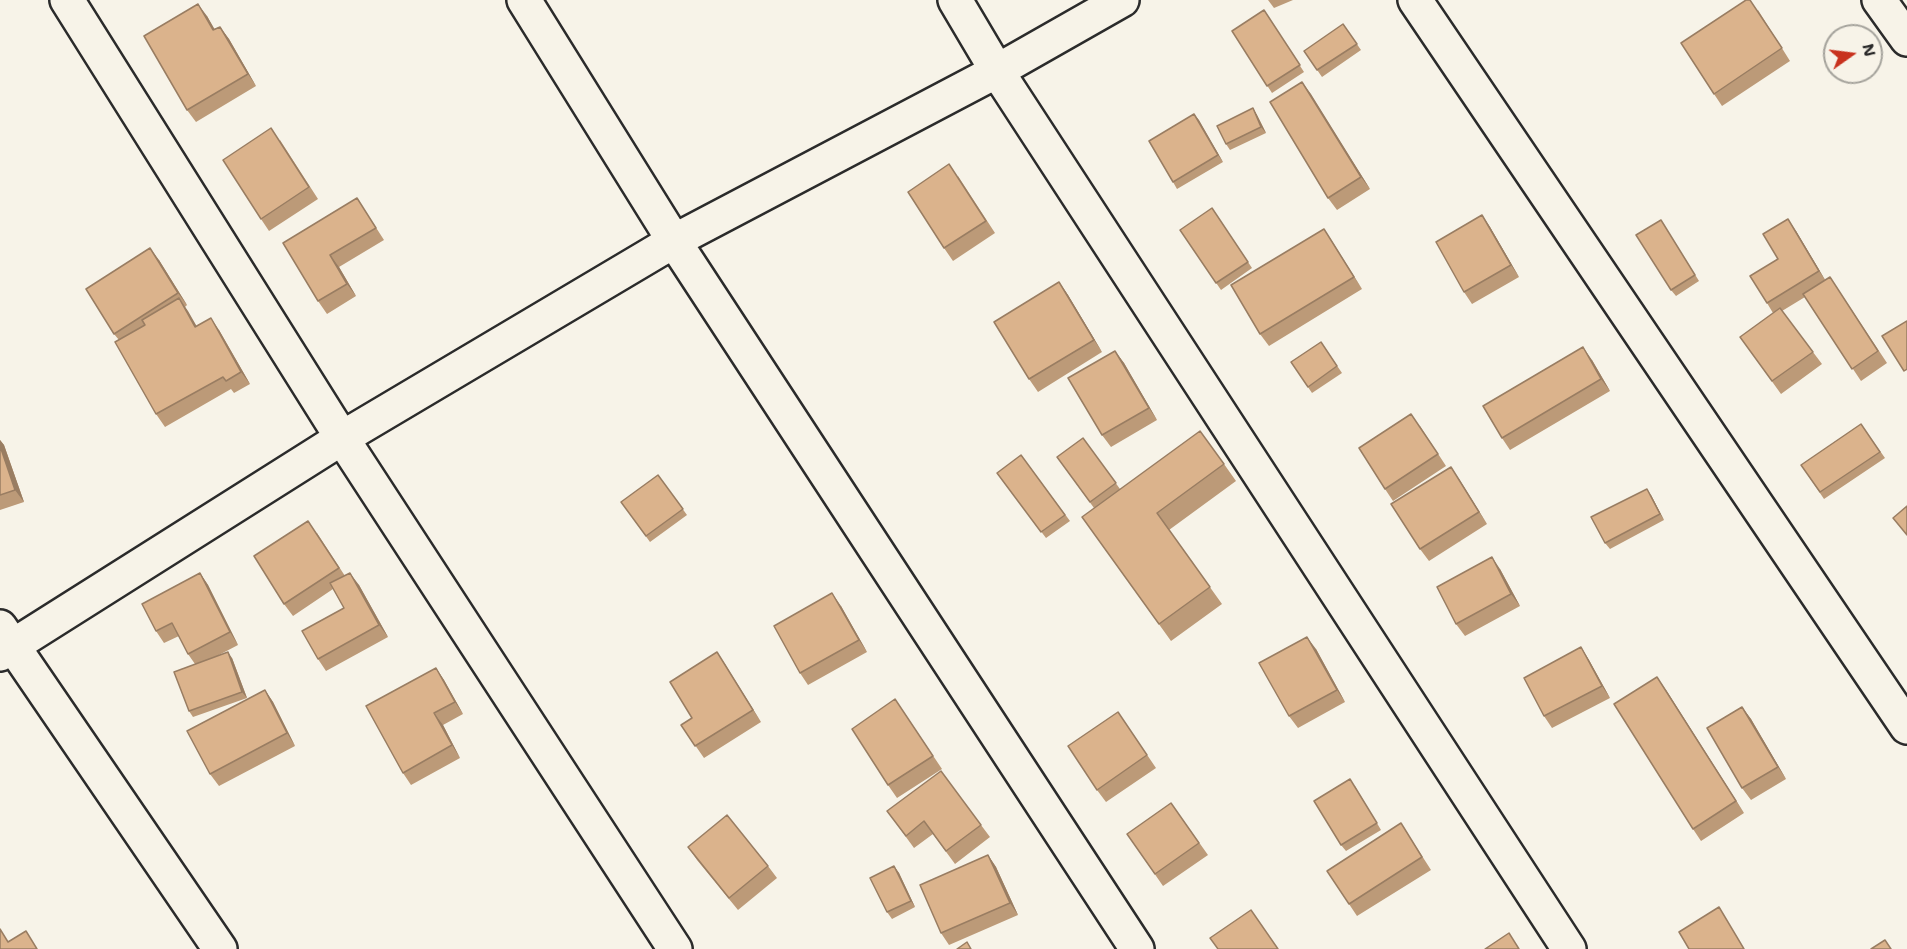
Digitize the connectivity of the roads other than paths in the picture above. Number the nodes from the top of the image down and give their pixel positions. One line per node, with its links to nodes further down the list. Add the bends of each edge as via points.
1 (67, 0): 10 (street)
2 (524, 0): 9 (street)
3 (955, 0): 8 (street)
4 (1122, 0): 8 (street)
5 (1415, 0): 12 (street)
6 (1879, 0): 7 (street)
7 (1907, 39)
8 (997, 71): 9 (street); 16 (street)
9 (674, 241): 10 (street); 15 (street)
10 (342, 438): 11 (street); 14 (street)
11 (4, 643): 13 (street)
12 (1907, 727)
13 (220, 949)
14 (675, 949)
15 (1137, 949)
16 (1569, 949)

